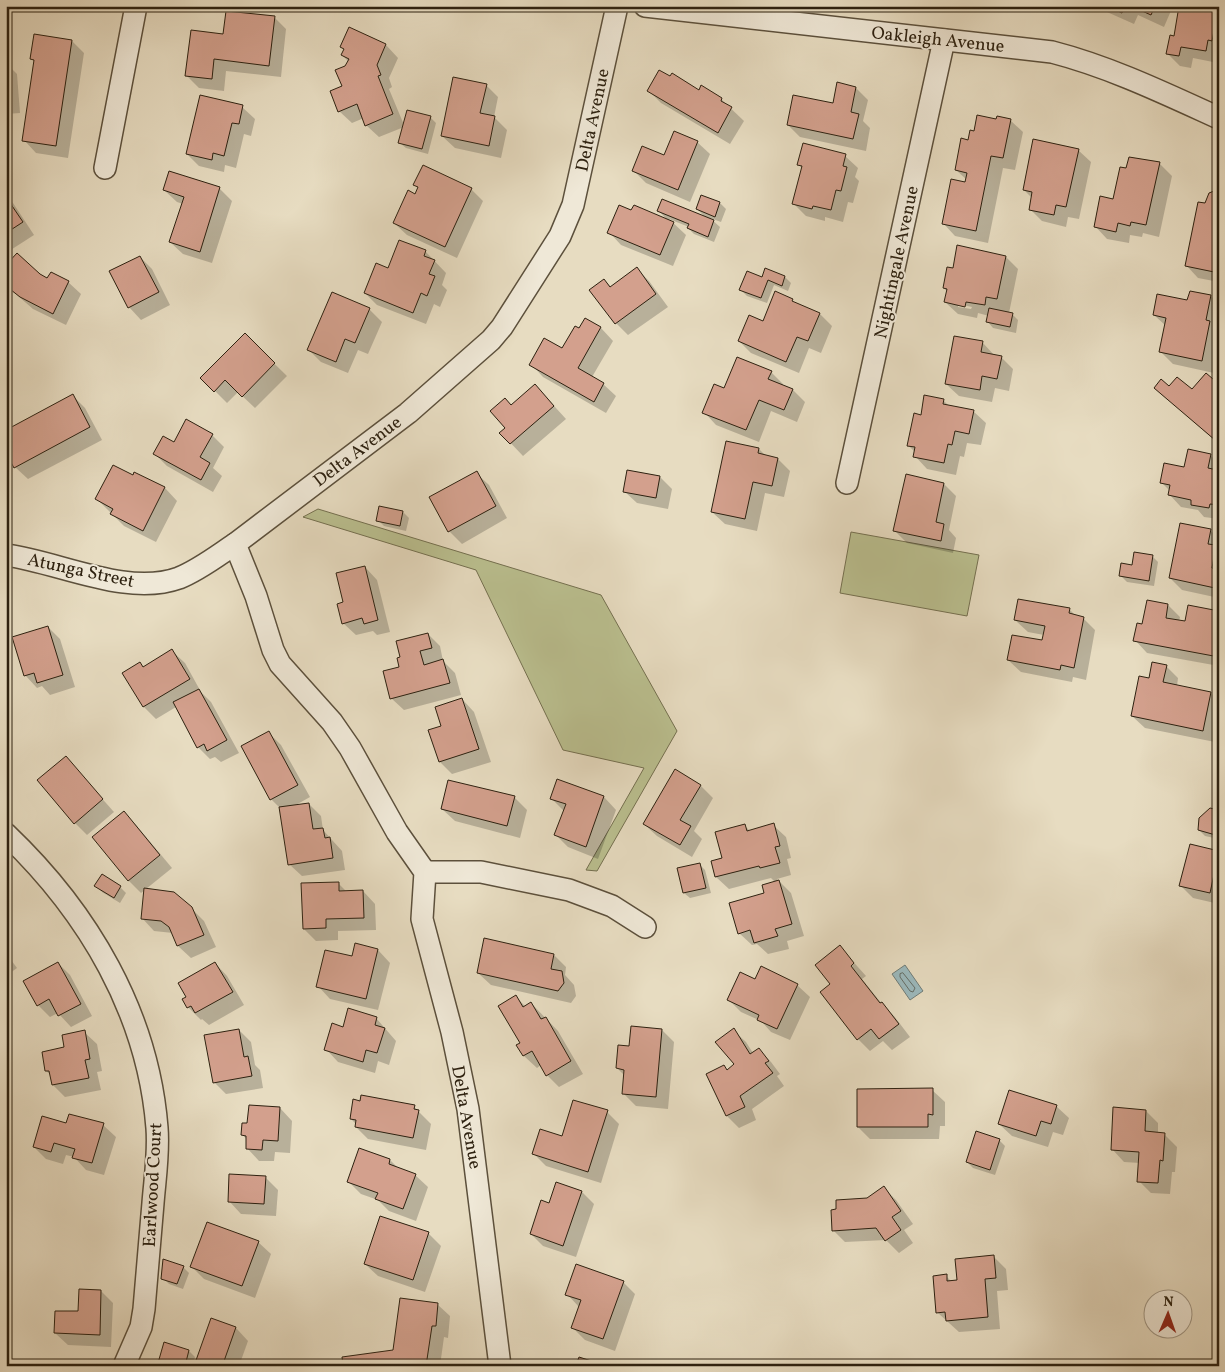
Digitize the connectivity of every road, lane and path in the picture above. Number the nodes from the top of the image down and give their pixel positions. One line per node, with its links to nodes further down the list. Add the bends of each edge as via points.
1 (136, 6): 6 (street)
2 (617, 6): 8 (street, Delta Avenue, via 568,220 502,327 408,413)
3 (644, 6): 4 (street, Oakleigh Avenue)
4 (944, 40): 5 (street, Oakleigh Avenue, via 1052,52 1084,61); 7 (street, Nightingale Avenue)
5 (1219, 118)
6 (105, 168)
7 (847, 483)
8 (235, 544): 9 (street, Atunga Street, via 196,570 157,583 136,584 107,579); 11 (street, via 280,664 341,735 397,832)
9 (6, 555)
10 (6, 834): 13 (street, Earlwood Court, via 55,885 92,936 130,1010 144,1057 155,1112 157,1156 144,1309 141,1327)
11 (425, 872): 12 (street, via 481,872 569,890 612,906); 14 (street, Delta Avenue, via 422,919 452,1032 468,1109)
12 (645, 927)
13 (124, 1366)
14 (500, 1366)

